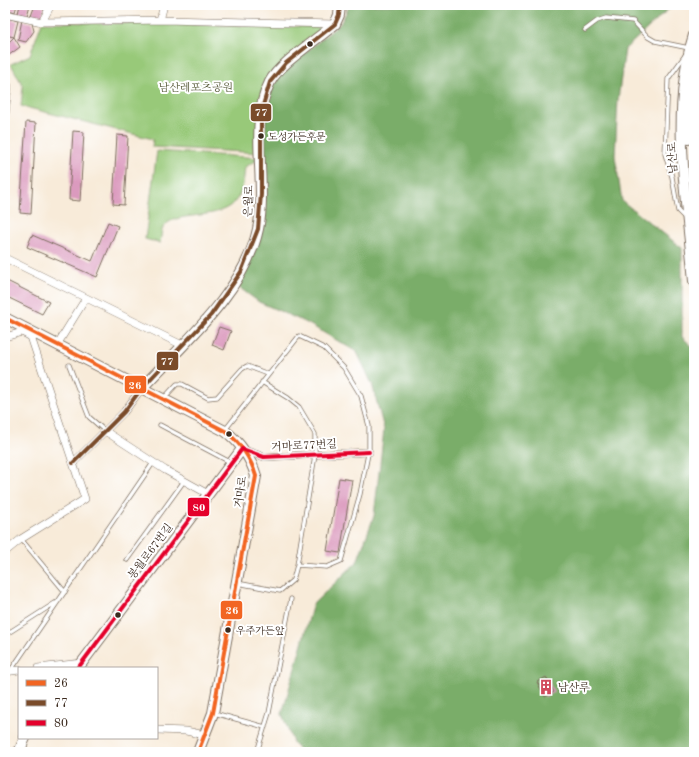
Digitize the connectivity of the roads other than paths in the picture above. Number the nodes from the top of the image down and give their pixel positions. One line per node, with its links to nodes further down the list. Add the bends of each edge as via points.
1 (51, 5): 6 (street)
2 (164, 5): 5 (street)
3 (340, 5): 7 (main road)
4 (5, 14): 6 (street)
5 (160, 20): 6 (street); 7 (street)
6 (42, 22)
7 (335, 24): 22 (main road, 은월로, via 286,64 270,82 261,112 261,194 258,229 241,272 211,315)
8 (585, 30): 10 (lane, via 597,20 606,18 633,21 655,41)
9 (694, 35): 10 (main road, 남산로)
10 (690, 48): 14 (main road, 남산로, via 682,101 683,152); 14 (lane, via 668,79 665,154 678,211)
11 (694, 71): 14 (main road, 남산로, via 690,96)
12 (5, 81): 13 (street, via 8,86)
13 (5, 115)
14 (691, 218): 16 (main road, 남산로)
15 (5, 258): 17 (street)
16 (694, 281)
17 (86, 298): 21 (street); 22 (street)
18 (5, 318): 19 (main road, 거마로)
19 (28, 332): 20 (street); 21 (main road, 거마로); 34 (street)
20 (5, 337)
21 (57, 345): 26 (main road, 거마로)
22 (182, 345): 26 (main road, 은월로)
23 (69, 365): 29 (lane, via 89,416)
24 (268, 374): 25 (lane); 27 (lane, via 247,366 217,397 208,398 182,384 177,384); 32 (lane, via 299,336 324,348 344,368 361,396 369,426)
25 (262, 382): 30 (lane); 33 (lane, via 299,407 315,434)
26 (141, 389): 27 (main road, 거마로); 29 (street, via 124,412)
27 (163, 400): 30 (main road, 거마로)
28 (160, 425): 36 (lane)
29 (105, 431): 34 (street); 35 (street)
30 (225, 431): 31 (main road, 거마로)
31 (242, 449): 33 (street, 거마로77번길, via 264,457); 36 (main road, 봉월로67번길); 43 (main road, 거마로, via 252,462 256,476)
32 (369, 452): 33 (street, 거마로77번길); 42 (lane, via 341,561 327,567)
33 (316, 455): 42 (lane)
34 (73, 463): 39 (street, via 85,500)
35 (153, 463): 37 (street); 44 (lane)
36 (231, 463): 38 (main road, 봉월로67번길)
37 (184, 480): 38 (street); 41 (lane)
38 (208, 494): 48 (main road, 봉월로67번길)
39 (21, 539): 40 (street); 44 (lane)
40 (5, 552)
41 (127, 560)
42 (297, 565): 43 (lane, via 293,580 280,591)
43 (237, 583): 52 (main road, 거마로)
44 (65, 592): 46 (lane)
45 (291, 599): 53 (lane)
46 (58, 602): 47 (lane); 51 (lane)
47 (5, 635)
48 (80, 666): 49 (street)
49 (59, 667)
50 (18, 670): 51 (street)
51 (8, 671)
52 (213, 713): 53 (lane); 55 (main road, 거마로)
53 (266, 727): 59 (lane)
54 (158, 730): 55 (street, via 186,731)
55 (204, 735): 58 (main road, 거마로)
56 (25, 739): 57 (main road)
57 (19, 752)
58 (198, 752)
59 (257, 752)

